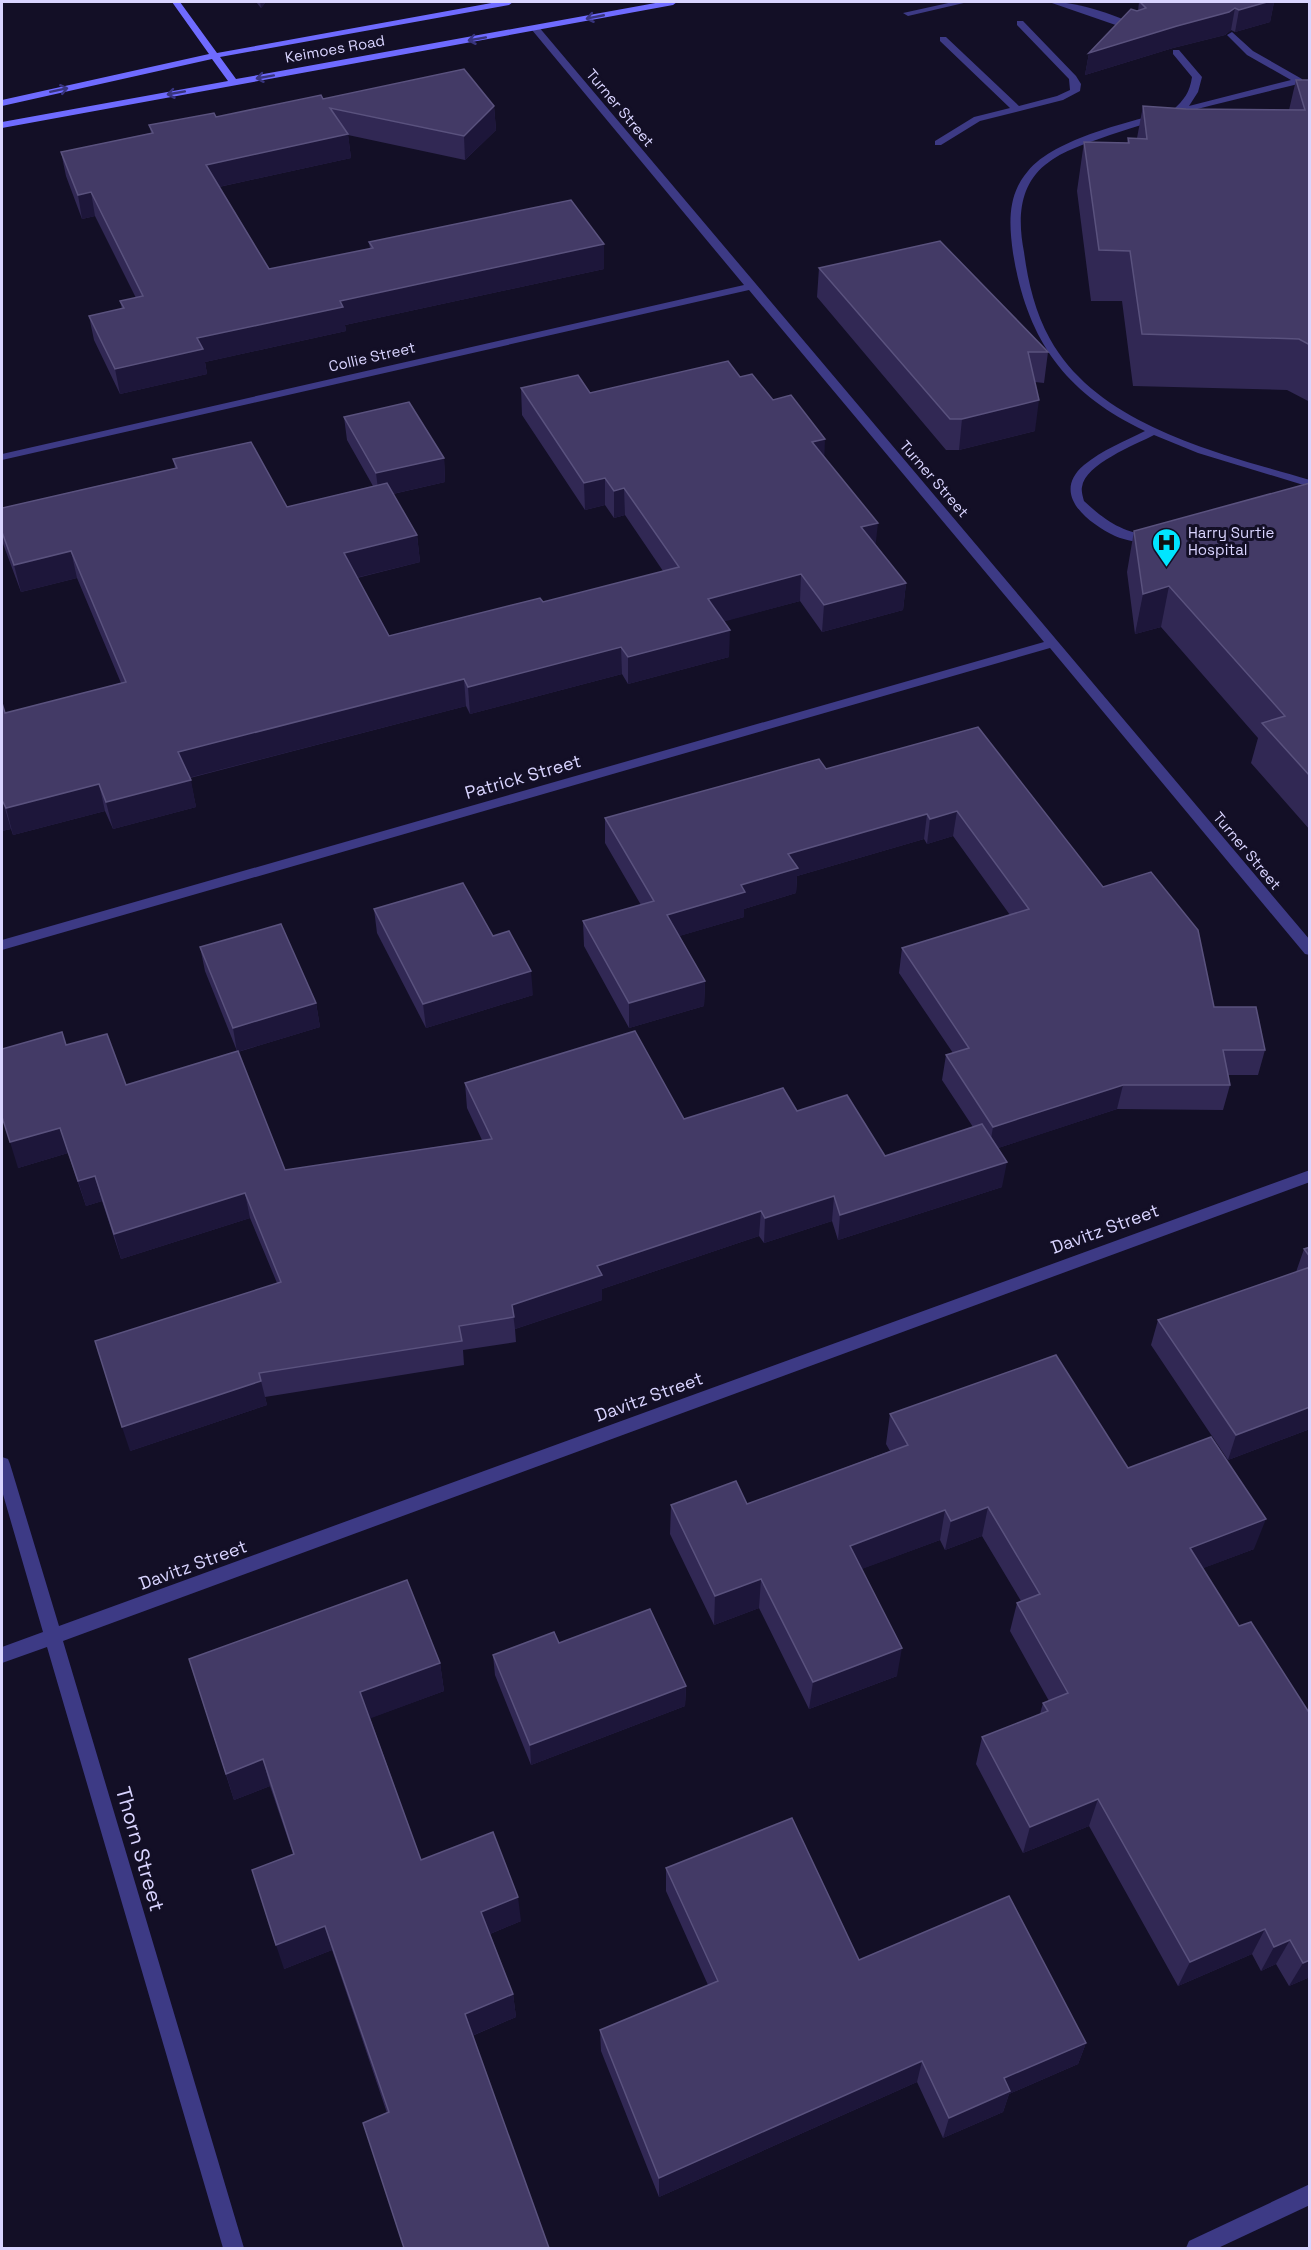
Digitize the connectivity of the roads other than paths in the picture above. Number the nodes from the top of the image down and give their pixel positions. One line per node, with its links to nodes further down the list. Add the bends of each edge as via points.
1 (176, 2): 13 (street)
2 (508, 2): 13 (street, Keimoes Road)
3 (673, 2): 8 (street, Keimoes Road, one-way to 8)
4 (964, 2): 6 (street)
5 (1053, 2): 9 (street)
6 (908, 13)
7 (1020, 23): 17 (street, via 1076,84 1069,95)
8 (535, 28): 15 (street, Keimoes Road, one-way to 15); 21 (street, Turner Street)
9 (1136, 29)
10 (1232, 35): 14 (street, via 1250,53)
11 (943, 39): 17 (street)
12 (1176, 52): 18 (street, via 1197,77 1196,90)
13 (213, 56): 15 (street); 16 (street, Keimoes Road, one-way to 13)
14 (1304, 80): 18 (street)
15 (234, 83): 19 (street, Keimoes Road, one-way to 19)
16 (2, 103)
17 (1016, 108): 20 (street, via 970,122)
18 (1174, 112): 22 (street, via 1076,143 1041,162 1025,178 1015,204 1021,270 1049,346 1075,380 1124,418)
19 (2, 125)
20 (938, 143)
21 (749, 287): 23 (street, Collie Street); 26 (street, Turner Street)
22 (1154, 430): 24 (street, via 1212,455); 25 (street, via 1087,468 1076,486 1078,502 1099,521 1121,534)
23 (2, 457)
24 (1310, 484)
25 (1165, 541)
26 (1054, 644): 27 (street, Patrick Street); 28 (street, Turner Street)
27 (2, 945)
28 (1310, 950)
29 (1310, 1176): 31 (street, Davitz Street)
30 (2, 1464): 31 (street, Thorn Street)
31 (54, 1636): 32 (street, Davitz Street); 34 (street, Thorn Street)
32 (2, 1655)
33 (1310, 2194): 35 (street)
34 (233, 2248)
35 (1196, 2248)

